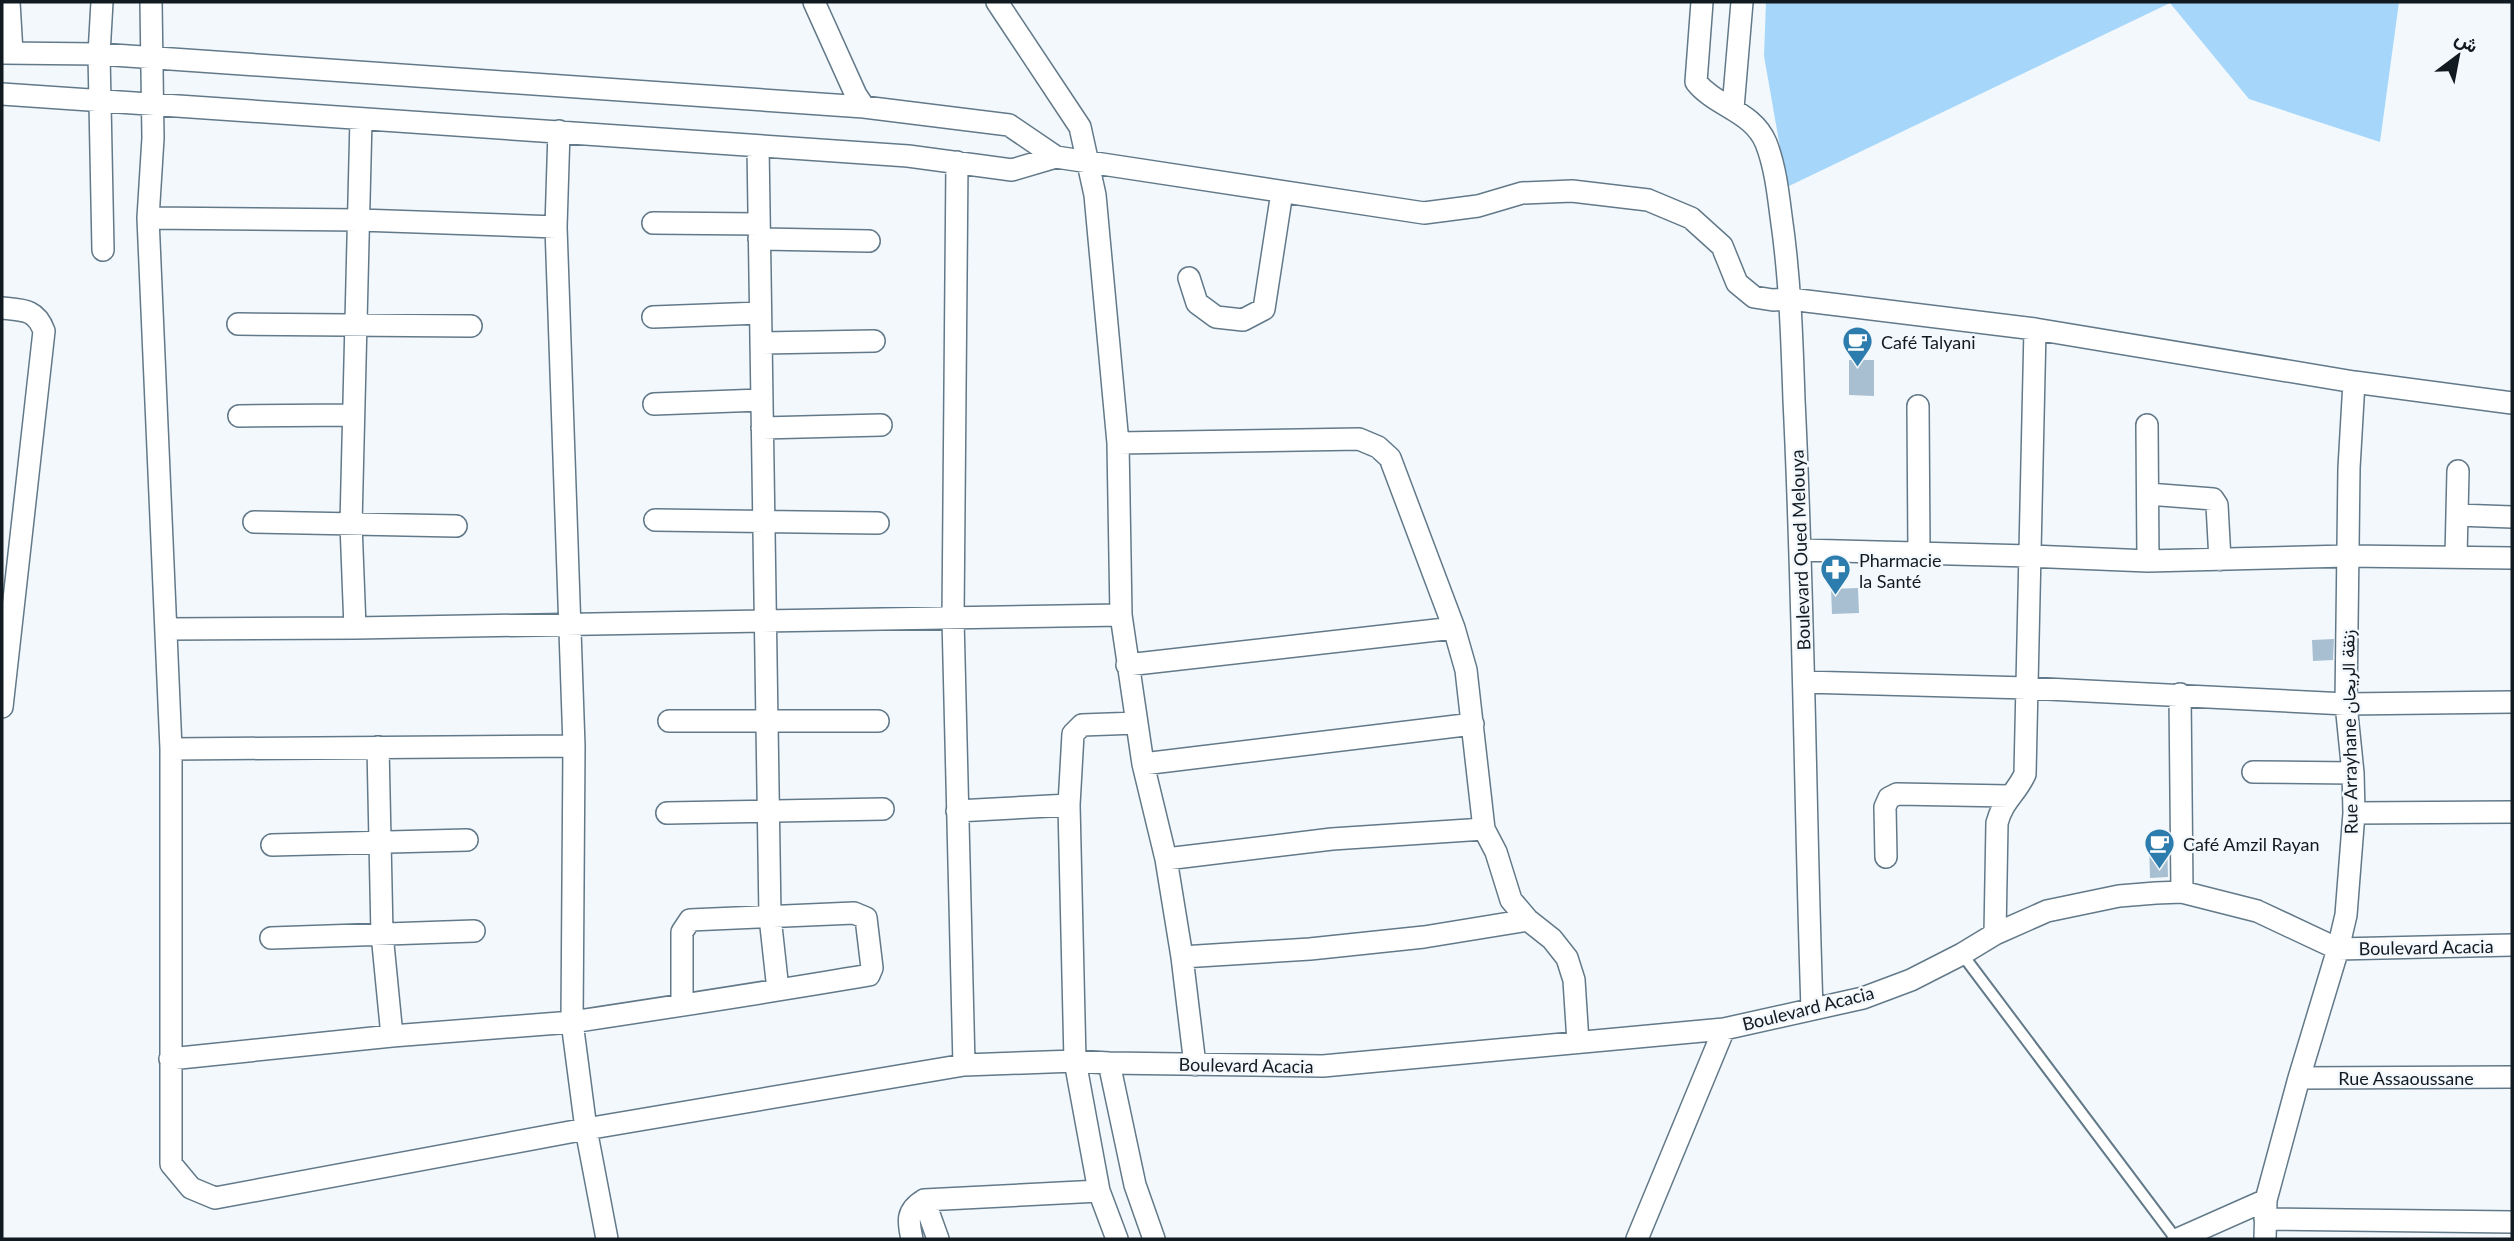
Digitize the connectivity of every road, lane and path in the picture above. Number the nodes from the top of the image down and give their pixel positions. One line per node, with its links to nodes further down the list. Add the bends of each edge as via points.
1 (9, 2): 8 (street)
2 (102, 2): 9 (street)
3 (151, 2): 10 (street, Boulevard Acacia)
4 (814, 2): 14 (street)
5 (997, 2): 20 (street, via 1080,127)
6 (1702, 2): 15 (street, Boulevard Oued Melouya, via 1696,82 1712,98)
7 (1742, 2): 15 (street)
8 (7, 53): 9 (street)
9 (99, 54): 10 (street); 12 (street)
10 (152, 58): 13 (street, Boulevard Acacia); 14 (street)
11 (2, 94): 12 (street)
12 (99, 100): 13 (street); 29 (street)
13 (150, 105): 16 (street); 23 (street, Boulevard Acacia, via 153,138)
14 (864, 107): 19 (street, via 1009,125)
15 (1733, 107): 31 (street, Boulevard Oued Melouya, via 1758,130 1773,165)
16 (361, 119): 17 (street); 24 (street)
17 (559, 131): 18 (street); 26 (street)
18 (758, 146): 21 (street); 27 (street)
19 (1056, 157): 20 (street); 21 (street, via 1012,170)
20 (1089, 161): 22 (street); 51 (street)
21 (957, 162): 72 (street)
22 (1282, 192): 30 (street, via 1264,309 1242,320 1216,317 1197,303); 31 (street, via 1423,213 1478,206 1522,193 1572,191 1648,200 1691,218 1707,232 1722,246 1737,283 1754,297)
23 (148, 218): 24 (street); 75 (street, Boulevard Acacia)
24 (360, 219): 26 (street); 36 (street)
25 (653, 223): 27 (street)
26 (555, 227): 74 (street)
27 (759, 232): 28 (street); 33 (street)
28 (869, 241)
29 (103, 250)
30 (1189, 278)
31 (1790, 299): 38 (street); 63 (street, Boulevard Oued Melouya)
32 (2, 308): 62 (street, via 27,311 40,319 44,331)
33 (760, 313): 34 (street); 40 (street)
34 (653, 317)
35 (238, 324): 36 (street)
36 (354, 325): 37 (street); 46 (street)
37 (471, 326)
38 (2035, 329): 41 (street); 65 (street)
39 (874, 341): 40 (street)
40 (761, 343): 42 (street)
41 (2354, 382): 43 (street); 66 (street, Rue Arrayhane زنقة الريحان)
42 (761, 400): 44 (street); 50 (street)
43 (2512, 402)
44 (654, 404)
45 (1918, 406): 64 (street)
46 (353, 415): 47 (street); 60 (street)
47 (239, 416)
48 (881, 425): 50 (street)
49 (2147, 425): 53 (street)
50 (762, 428): 58 (street)
51 (1118, 443): 71 (street); 77 (street, via 1359,439 1378,447 1398,473)
52 (2458, 471): 54 (street)
53 (2148, 494): 69 (street, via 2213,499); 70 (street)
54 (2457, 515): 55 (street); 67 (street)
55 (2512, 517)
56 (655, 520): 58 (street)
57 (254, 522): 60 (street)
58 (763, 522): 59 (street); 73 (street)
59 (878, 523)
60 (351, 524): 61 (street); 76 (street)
61 (456, 526)
62 (10, 549): 84 (street)
63 (1801, 550): 64 (street); 79 (street, Boulevard Oued Melouya)
64 (1919, 553): 65 (street)
65 (2029, 555): 70 (street); 80 (street)
66 (2347, 556): 67 (street); 69 (street); 83 (street, Rue Arrayhane زنقة الريحان)
67 (2456, 558): 68 (street)
68 (2512, 558)
69 (2220, 560): 70 (street)
70 (2148, 561)
71 (1121, 615): 72 (street); 78 (street)
72 (953, 619): 73 (street); 100 (street)
73 (764, 622): 74 (street); 87 (street)
74 (569, 626): 76 (street); 90 (street)
75 (167, 628): 76 (street); 92 (street, Boulevard Acacia)
76 (355, 628)
77 (1454, 628): 78 (street); 89 (street, via 1466,670)
78 (1127, 665): 88 (street)
79 (1804, 682): 80 (street); 123 (street, Boulevard Oued Melouya)
80 (2027, 688): 81 (street); 96 (street, via 2025,775)
81 (2180, 694): 83 (street); 110 (street)
82 (2512, 702): 83 (street)
83 (2346, 704): 95 (street, Rue Arrayhane زنقة الريحان)
84 (2, 707)
85 (878, 721): 87 (street)
86 (669, 722): 87 (street)
87 (767, 722): 99 (street)
88 (1137, 723): 93 (street); 97 (street, via 1076,729)
89 (1473, 724): 93 (street); 104 (street)
90 (574, 746): 91 (street); 124 (street)
91 (378, 747): 92 (street); 106 (street)
92 (171, 750): 128 (street, Boulevard Acacia)
93 (1143, 764): 109 (street)
94 (2253, 772): 95 (street)
95 (2353, 773): 103 (street, Rue Arrayhane زنقة الريحان)
96 (2009, 796): 108 (street, via 1897,794 1885,807); 115 (street, via 1997,823)
97 (1069, 805): 100 (street); 129 (street)
98 (883, 809): 99 (street)
99 (769, 811): 102 (street); 111 (street)
100 (957, 811): 131 (street)
101 (2512, 811): 103 (street)
102 (667, 813)
103 (2354, 813): 118 (street, Rue Arrayhane زنقة الريحان, via 2346,915)
104 (1484, 829): 109 (street, via 1332,839); 112 (street, via 1511,900)
105 (467, 840): 106 (street)
106 (380, 842): 107 (street); 114 (street)
107 (272, 845)
108 (1886, 857)
109 (1166, 859): 120 (street)
110 (2182, 892): 115 (street, Boulevard Acacia, via 2119,896 2047,911); 118 (street, Boulevard Acacia, via 2257,911)
111 (770, 917): 121 (street); 121 (street, via 861,915 866,918 872,968 869,975); 122 (street, via 690,920 682,932)
112 (1528, 920): 120 (street, via 1424,937); 127 (street, via 1567,958 1574,980)
113 (474, 931): 114 (street)
114 (382, 934): 116 (street); 126 (street)
115 (1995, 934): 119 (street, Boulevard Acacia)
116 (271, 938)
117 (2512, 945): 118 (street, Boulevard Acacia)
118 (2338, 949): 134 (street, Rue Arrayhane زنقة الريحان)
119 (1962, 954): 123 (street, Boulevard Acacia, via 1863,998); 147 (lane)
120 (1182, 957): 132 (street)
121 (778, 990): 122 (street)
122 (682, 1006): 124 (street)
123 (1812, 1009): 125 (street, Boulevard Acacia)
124 (572, 1022): 126 (street); 135 (street)
125 (1724, 1029): 127 (street, Boulevard Acacia); 146 (street)
126 (392, 1036): 128 (street)
127 (1578, 1042): 132 (street, Boulevard Acacia, via 1323,1066)
128 (170, 1059): 135 (street, Boulevard Acacia, via 171,1164 191,1188 215,1198)
129 (1075, 1061): 130 (street, Boulevard Acacia); 131 (street, Boulevard Acacia); 136 (street)
130 (1109, 1063): 132 (street, Boulevard Acacia); 145 (street, via 1135,1185)
131 (964, 1065): 135 (street, Boulevard Acacia)
132 (1195, 1065)
133 (2512, 1077): 134 (street, Rue Assaoussane)
134 (2299, 1078): 138 (street, Rue Arrayhane زنقة الريحان)
135 (586, 1129): 141 (street)
136 (1099, 1191): 137 (street); 144 (street)
137 (924, 1200): 142 (street, via 909,1212); 143 (street)
138 (2265, 1219): 140 (street); 147 (street)
139 (2512, 1222): 140 (street)
140 (2470, 1230)
141 (607, 1239)
142 (912, 1239)
143 (938, 1239)
144 (1117, 1239)
145 (1154, 1239)
146 (1637, 1239)
147 (2177, 1239)

